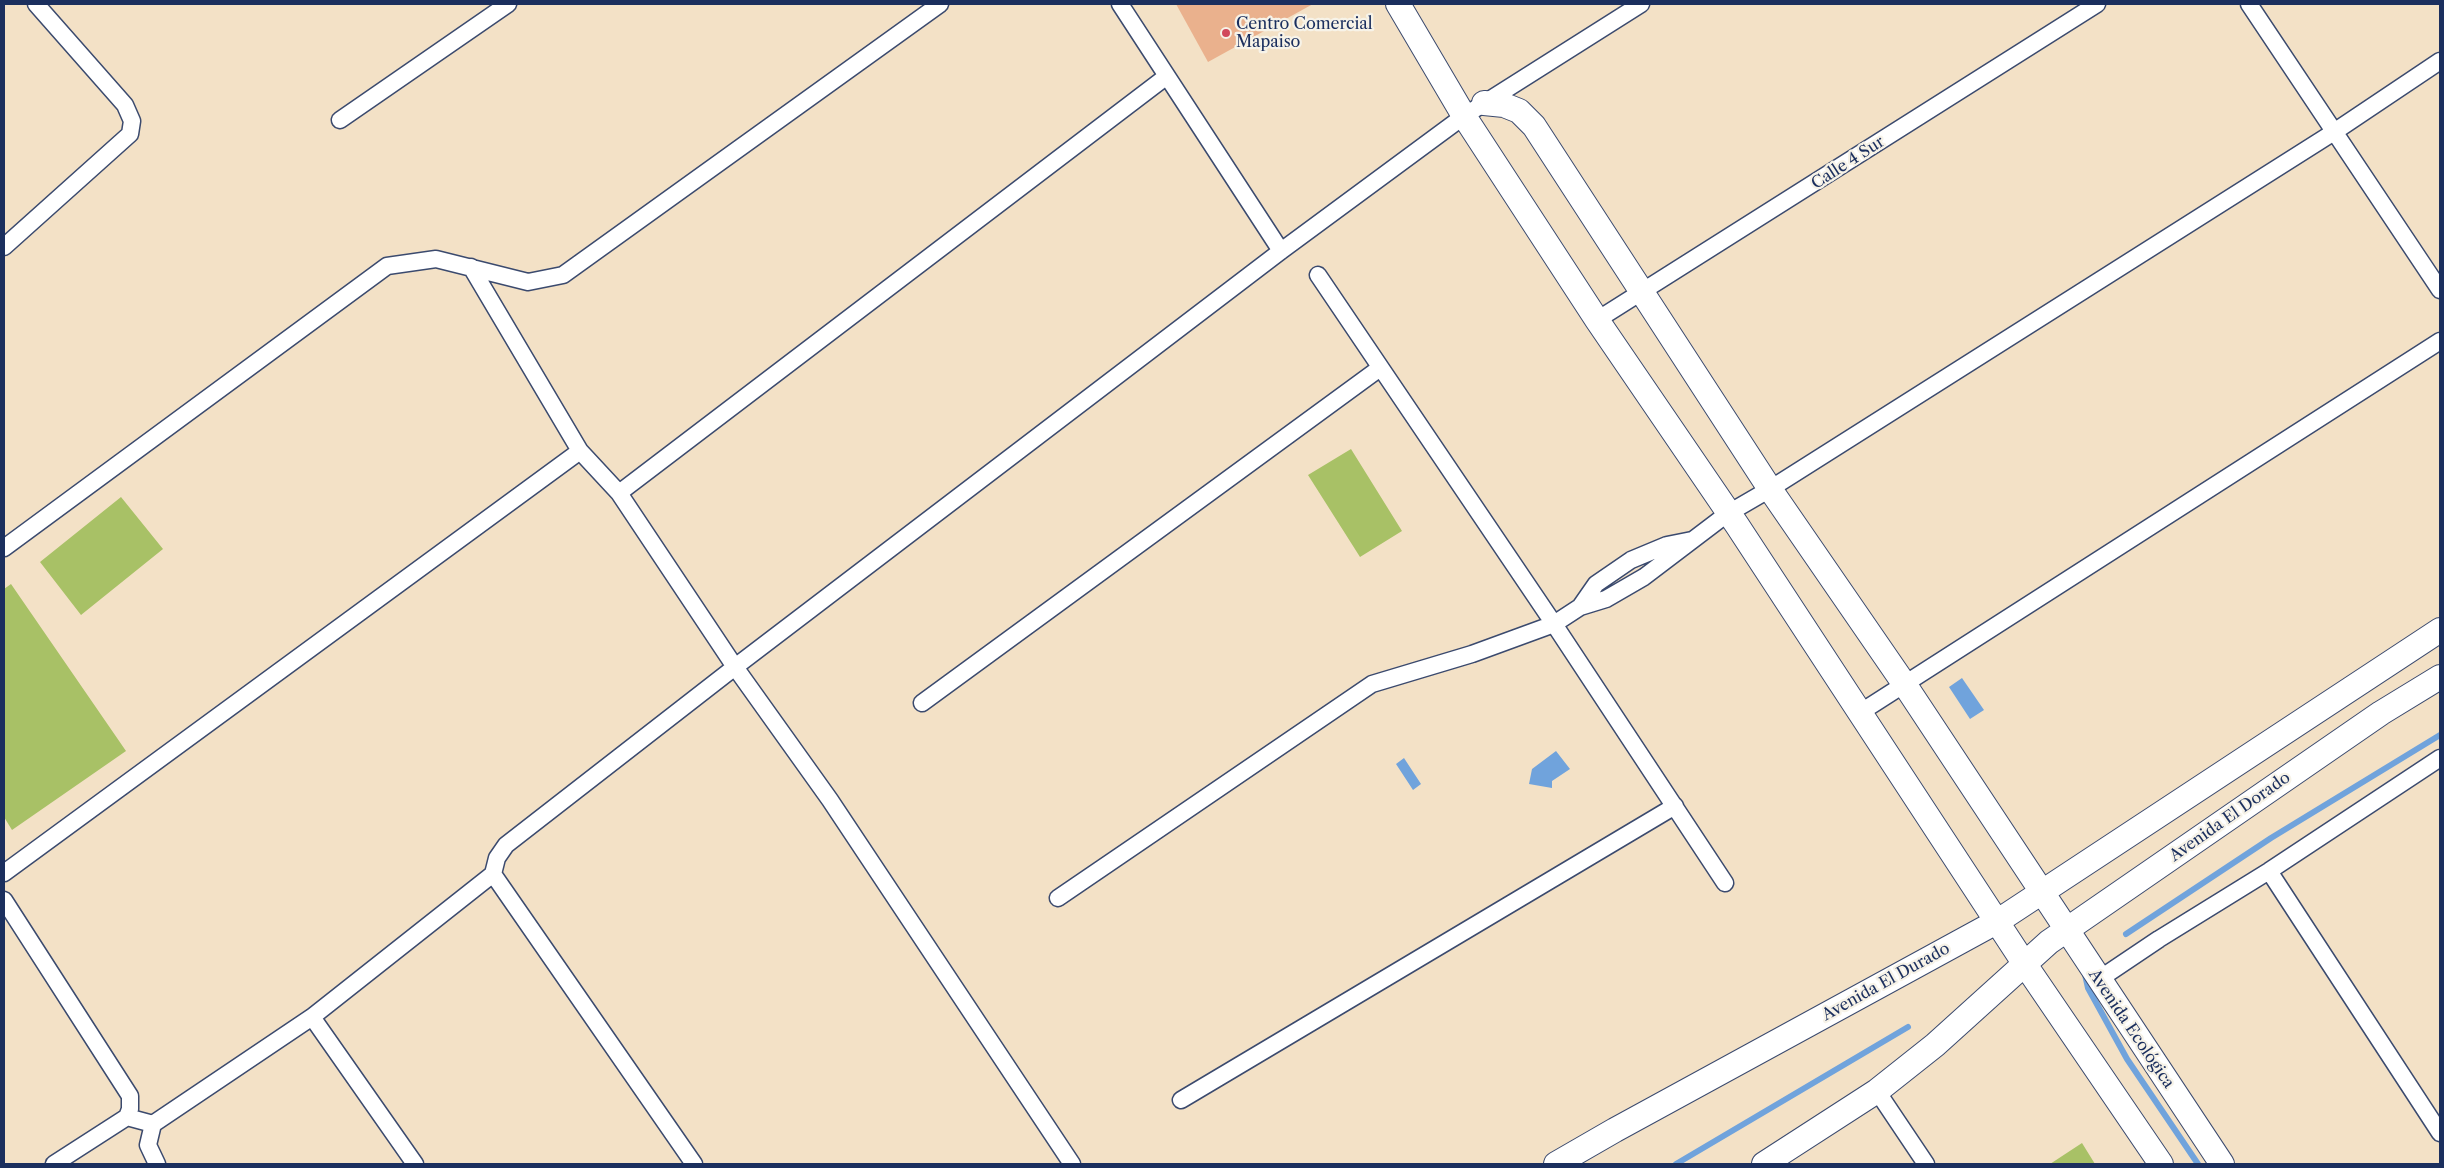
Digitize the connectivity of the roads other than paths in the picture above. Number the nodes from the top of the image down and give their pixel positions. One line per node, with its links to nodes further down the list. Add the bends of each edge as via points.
1 (36, 4): 15 (street, via 125,105 132,121 130,134)
2 (508, 4): 13 (street)
3 (940, 4): 17 (street, via 564,274 528,282)
4 (1120, 4): 10 (street)
5 (1398, 4): 12 (street)
6 (1641, 4): 11 (street)
7 (2097, 4): 20 (street, Calle 4 Sur)
8 (2249, 4): 14 (street)
9 (2440, 61): 14 (street)
10 (1167, 76): 16 (street); 26 (street)
11 (1484, 103): 12 (street); 20 (street, Avenida Ecológica, via 1504,105 1519,111 1534,126)
12 (1464, 116): 16 (street); 21 (street)
13 (340, 120)
14 (2334, 132): 19 (street); 25 (street)
15 (4, 247)
16 (1281, 251): 31 (street)
17 (471, 267): 24 (street); 28 (street, via 436,259 387,266)
18 (1318, 274): 23 (street)
19 (2440, 290)
20 (1643, 293): 21 (street, Calle 4 Sur); 25 (street, Avenida Ecológica)
21 (1597, 320): 27 (street)
22 (2440, 342): 33 (street)
23 (1380, 368): 29 (street); 34 (street)
24 (580, 451): 26 (street); 39 (street)
25 (1770, 489): 27 (street); 33 (street, Avenida Ecológica)
26 (619, 493): 31 (street)
27 (1727, 514): 29 (street, via 1692,540 1667,545 1631,560 1596,584 1580,607); 35 (street)
28 (4, 548)
29 (1554, 624): 37 (street); 43 (street, via 1472,654 1372,684)
30 (2440, 630): 42 (street, Avenida El Durado)
31 (735, 667): 40 (street, via 506,846 496,858); 59 (street, via 830,800)
32 (2440, 677): 46 (street, Avenida El Dorado, via 2381,713)
33 (1905, 685): 35 (street); 42 (street, Avenida Ecológica)
34 (922, 703)
35 (1861, 712): 45 (street)
36 (2438, 765): 38 (street)
37 (1675, 806): 41 (street); 51 (street)
38 (2269, 871): 48 (street); 54 (street)
39 (4, 873)
40 (493, 874): 49 (street); 58 (street)
41 (1725, 883)
42 (2042, 892): 45 (street, Avenida El Durado); 46 (street, Avenida Ecológica)
43 (1058, 898)
44 (4, 900): 52 (street, via 130,1096)
45 (1998, 921): 47 (street); 60 (street, Avenida El Durado)
46 (2066, 930): 47 (street, Avenida El Dorado); 48 (street, Avenida Ecológica)
47 (2024, 963): 50 (street, via 1935,1045); 63 (street)
48 (2098, 980): 64 (street, Avenida Ecológica)
49 (312, 1017): 53 (street); 57 (street)
50 (1878, 1090): 61 (street); 62 (street)
51 (1181, 1100)
52 (127, 1117): 53 (street); 55 (street)
53 (154, 1124): 56 (street, via 148,1145)
54 (2440, 1133)
55 (54, 1164)
56 (157, 1164)
57 (415, 1164)
58 (694, 1164)
59 (1072, 1164)
60 (1556, 1164)
61 (1764, 1164)
62 (1926, 1164)
63 (2161, 1164)
64 (2222, 1164)

